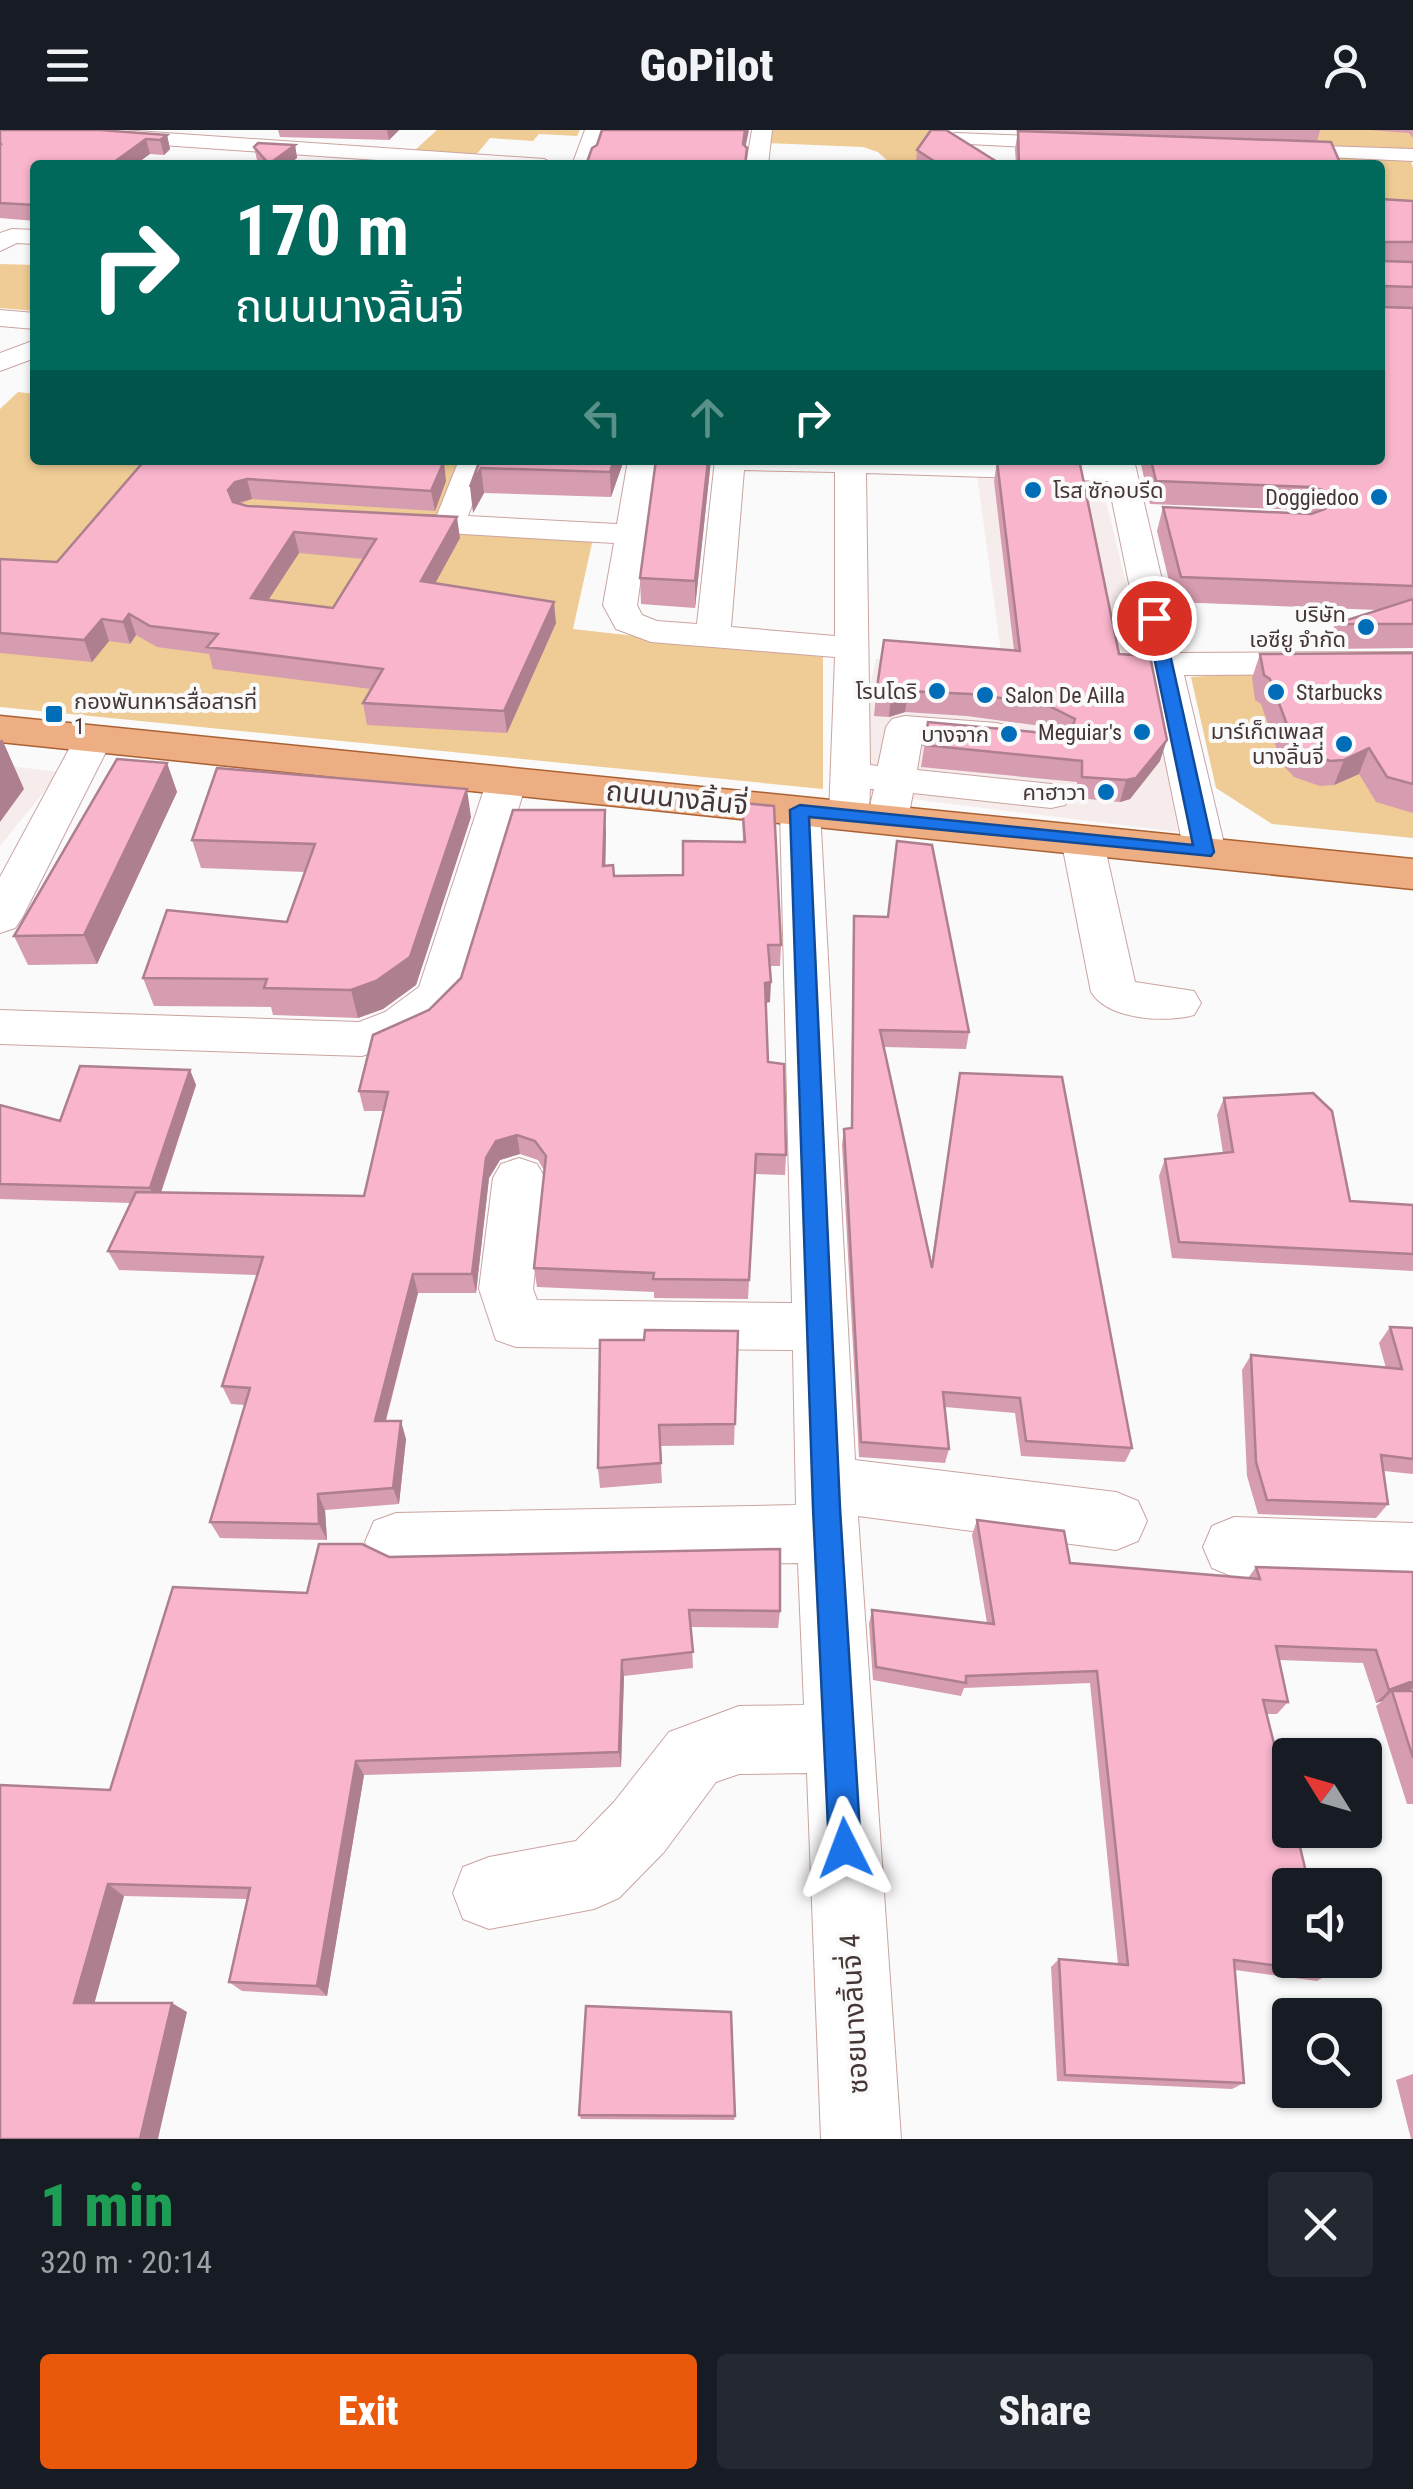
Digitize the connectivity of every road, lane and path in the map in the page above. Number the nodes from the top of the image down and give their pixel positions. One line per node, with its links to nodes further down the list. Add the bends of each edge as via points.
1 (30, 130): 5 (street)
2 (595, 130): 12 (street)
3 (762, 130): 13 (street)
4 (949, 134): 6 (street); 14 (street)
5 (232, 136): 10 (street); 11 (street)
6 (1116, 145)
7 (1243, 150): 9 (street)
8 (1413, 155): 9 (street)
9 (1293, 158)
10 (204, 160)
11 (490, 160)
12 (586, 160)
13 (758, 160)
14 (989, 160)
15 (0, 318): 16 (street)
16 (30, 321)
17 (30, 350): 18 (street)
18 (0, 363)
19 (472, 465): 28 (street)
20 (642, 465): 29 (street)
21 (730, 465): 30 (street)
22 (850, 465): 31 (street)
23 (1052, 465): 24 (street)
24 (1120, 466): 25 (street)
25 (1134, 518): 26 (street); 32 (street)
26 (1171, 519)
27 (352, 520): 28 (street)
28 (449, 525): 29 (street)
29 (632, 534): 30 (street, via 620,605 628,622 651,631)
30 (714, 636): 31 (street)
31 (853, 648): 39 (street)
32 (1163, 664): 33 (street); 41 (street)
33 (1413, 664)
34 (0, 728): 35 (main road, ถนนนางลิ้นจี่)
35 (94, 738): 37 (main road, ถนนนางลิ้นจี่); 40 (street)
36 (959, 756): 38 (street); 38 (street); 39 (street); 39 (street, via 905,727)
37 (507, 780): 39 (main road, ถนนนางลิ้นจี่); 46 (street, via 439,996 402,1024 362,1039)
38 (1036, 782): 39 (main road, ถนนนางลิ้นจี่); 41 (main road, ถนนนางลิ้นจี่); 45 (street, via 1114,992)
39 (856, 800): 48 (street, ซอยนางลิ้นจี่ 4)
40 (62, 802): 43 (street); 44 (street)
41 (1204, 852): 42 (main road, ถนนนางลิ้นจี่)
42 (1413, 874)
43 (0, 876)
44 (0, 918)
45 (1178, 1004)
46 (0, 1027)
47 (520, 1178): 48 (street, via 506,1290 516,1323)
48 (819, 1327): 49 (street, ซอยนางลิ้นจี่ 4)
49 (827, 1508): 50 (street); 51 (street); 54 (street, ซอยนางลิ้นจี่ 4)
50 (1116, 1521)
51 (396, 1542)
52 (1234, 1547): 53 (street)
53 (1413, 1554)
54 (839, 1739): 55 (street, via 739,1740 694,1756 594,1873); 56 (street, ซอยนางลิ้นจี่ 4)
55 (489, 1892)
56 (861, 2139)

